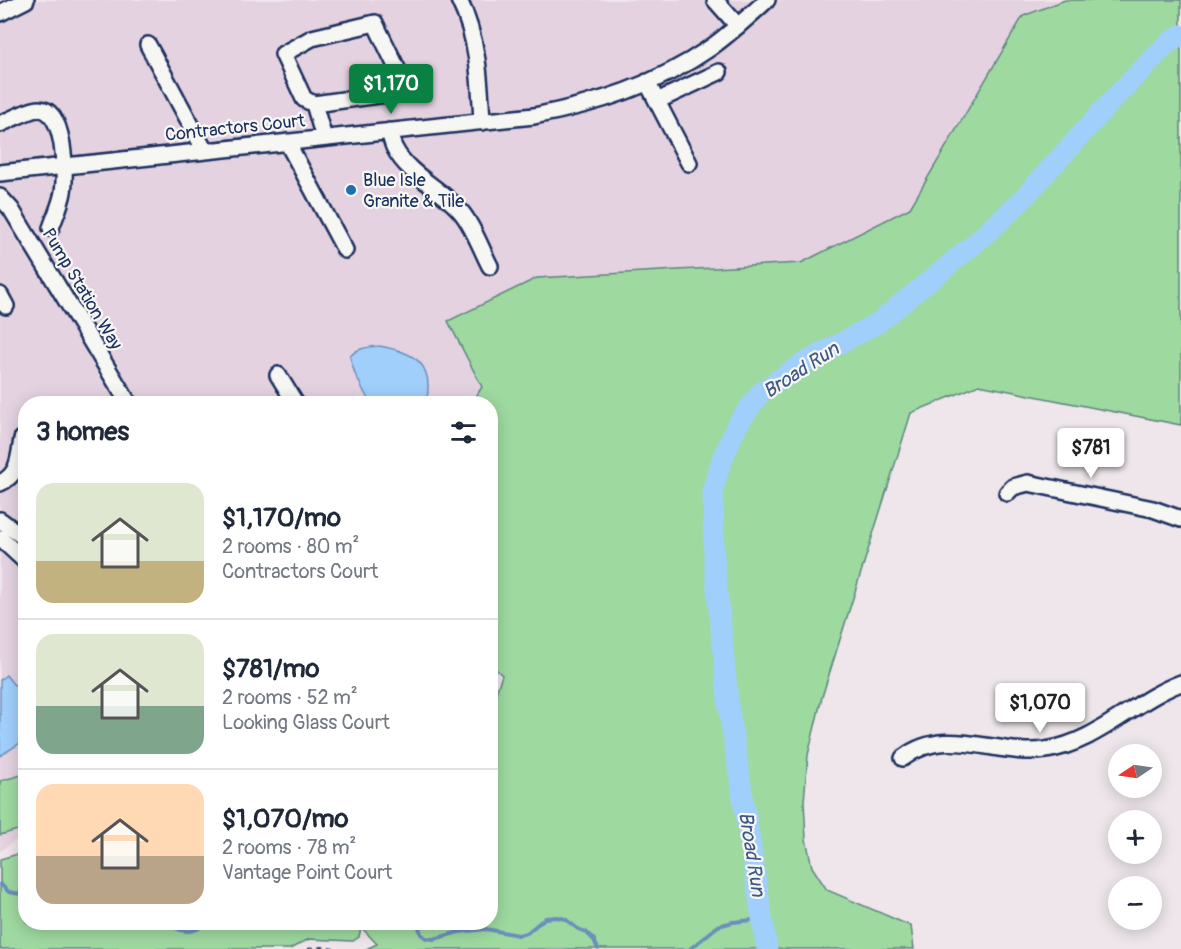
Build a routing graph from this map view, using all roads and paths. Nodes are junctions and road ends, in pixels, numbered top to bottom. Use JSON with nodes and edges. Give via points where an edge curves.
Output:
{"nodes":[{"id":1,"x":26,"y":0,"type":"edge"},
{"id":2,"x":459,"y":0,"type":"edge"},
{"id":3,"x":715,"y":0,"type":"edge"},
{"id":4,"x":766,"y":0,"type":"edge"},
{"id":5,"x":0,"y":13,"type":"edge"},
{"id":6,"x":738,"y":26,"type":"junction"},
{"id":7,"x":148,"y":45,"type":"dead end"},
{"id":8,"x":719,"y":72,"type":"dead end"},
{"id":9,"x":647,"y":82,"type":"junction"},
{"id":10,"x":657,"y":101,"type":"junction"},
{"id":11,"x":314,"y":104,"type":"junction"},
{"id":12,"x":482,"y":122,"type":"junction"},
{"id":13,"x":0,"y":124,"type":"edge"},
{"id":14,"x":389,"y":131,"type":"junction"},
{"id":15,"x":324,"y":138,"type":"junction"},
{"id":16,"x":287,"y":142,"type":"junction"},
{"id":17,"x":205,"y":151,"type":"junction"},
{"id":18,"x":689,"y":163,"type":"dead end"},
{"id":19,"x":64,"y":166,"type":"junction"},
{"id":20,"x":0,"y":173,"type":"edge"},
{"id":21,"x":0,"y":197,"type":"edge"},
{"id":22,"x":51,"y":228,"type":"dead end"},
{"id":23,"x":345,"y":250,"type":"dead end"},
{"id":24,"x":490,"y":266,"type":"dead end"},
{"id":25,"x":278,"y":375,"type":"dead end"},
{"id":26,"x":124,"y":396,"type":"edge"},
{"id":27,"x":291,"y":396,"type":"edge"},
{"id":28,"x":18,"y":464,"type":"edge"},
{"id":29,"x":0,"y":483,"type":"edge"},
{"id":30,"x":1007,"y":493,"type":"dead end"},
{"id":31,"x":1181,"y":519,"type":"edge"},
{"id":32,"x":0,"y":520,"type":"edge"},
{"id":33,"x":18,"y":533,"type":"edge"},
{"id":34,"x":0,"y":538,"type":"edge"},
{"id":35,"x":18,"y":555,"type":"edge"},
{"id":36,"x":1181,"y":683,"type":"edge"},
{"id":37,"x":903,"y":758,"type":"dead end"},
{"id":38,"x":308,"y":949,"type":"edge"},
{"id":39,"x":334,"y":949,"type":"edge"}],
"edges":[{"from":1,"to":5,"type":"street"},
{"from":2,"to":12,"type":"street","via":[[475,45]]},
{"from":3,"to":6,"type":"street"},
{"from":4,"to":6,"type":"street","name":"Contractors Court"},
{"from":6,"to":9,"type":"street","name":"Contractors Court","via":[[709,49]]},
{"from":7,"to":17,"type":"street"},
{"from":8,"to":10,"type":"street"},
{"from":9,"to":10,"type":"street"},
{"from":9,"to":12,"type":"street","name":"Contractors Court","via":[[562,111]]},
{"from":10,"to":18,"type":"street"},
{"from":11,"to":11,"type":"street","via":[[304,99],[283,54],[312,38],[375,22],[408,91]]},
{"from":11,"to":15,"type":"street"},
{"from":12,"to":14,"type":"street","name":"Contractors Court"},
{"from":13,"to":19,"type":"street","via":[[38,108],[47,110],[57,122]]},
{"from":14,"to":15,"type":"street","name":"Contractors Court"},
{"from":14,"to":24,"type":"street","via":[[407,164],[462,213]]},
{"from":15,"to":16,"type":"street","name":"Contractors Court"},
{"from":16,"to":17,"type":"street","name":"Contractors Court"},
{"from":16,"to":23,"type":"street"},
{"from":17,"to":19,"type":"street","name":"Contractors Court"},
{"from":19,"to":20,"type":"street","name":"Contractors Court"},
{"from":19,"to":22,"type":"street","via":[[62,200]]},
{"from":21,"to":26,"type":"street","name":"Pump Station Way"},
{"from":25,"to":27,"type":"street"},
{"from":28,"to":29,"type":"street","via":[[8,480]]},
{"from":30,"to":31,"type":"street","via":[[1028,483],[1153,509]]},
{"from":32,"to":33,"type":"street"},
{"from":34,"to":35,"type":"street"},
{"from":36,"to":37,"type":"street","via":[[1155,694],[1104,729],[1067,745],[1032,751],[947,741],[922,746]]},
{"from":38,"to":39,"type":"path"}]}
